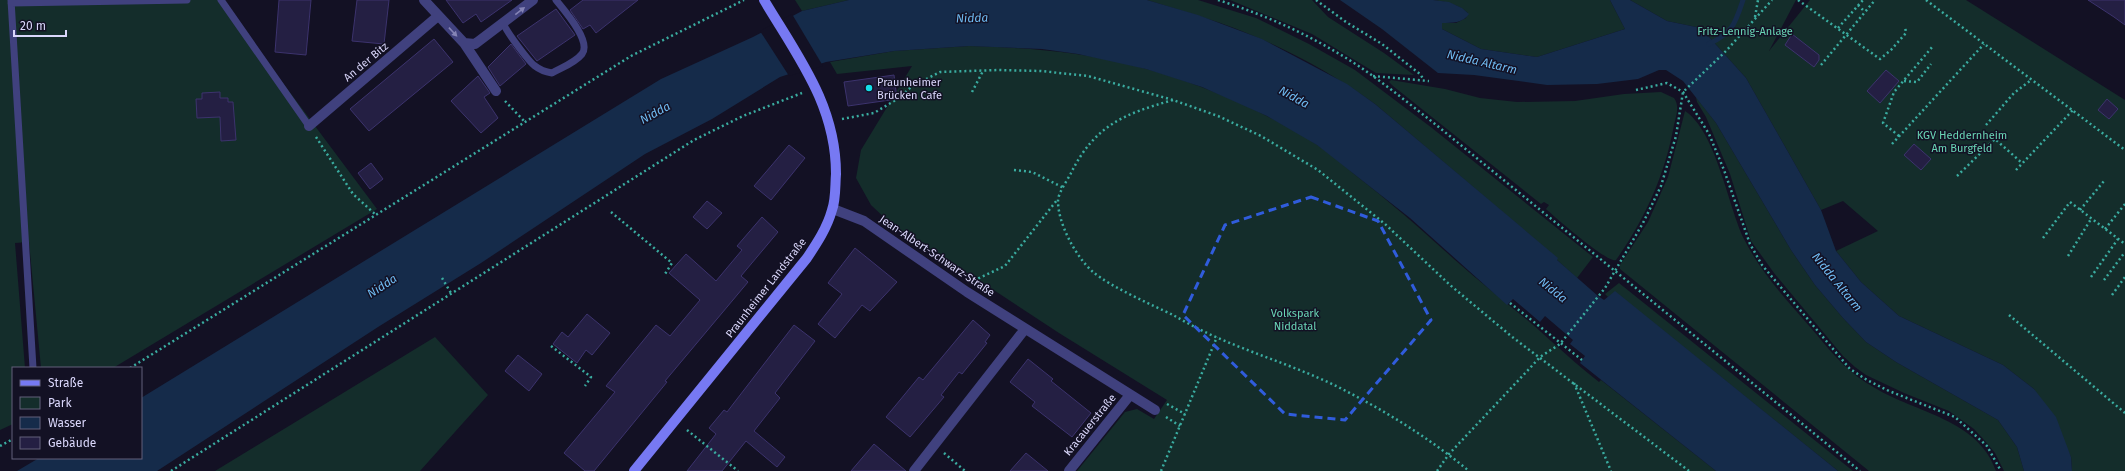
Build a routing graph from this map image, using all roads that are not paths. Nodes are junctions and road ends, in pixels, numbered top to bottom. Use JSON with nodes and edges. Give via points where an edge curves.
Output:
{"nodes":[{"id":1,"x":187,"y":0,"type":"edge"},
{"id":2,"x":221,"y":0,"type":"edge"},
{"id":3,"x":424,"y":0,"type":"edge"},
{"id":4,"x":533,"y":0,"type":"edge"},
{"id":5,"x":556,"y":0,"type":"edge"},
{"id":6,"x":11,"y":2,"type":"edge"},
{"id":7,"x":767,"y":4,"type":"edge"},
{"id":8,"x":438,"y":16,"type":"junction"},
{"id":9,"x":504,"y":24,"type":"junction"},
{"id":10,"x":464,"y":43,"type":"junction"},
{"id":11,"x":496,"y":91,"type":"road end"},
{"id":12,"x":309,"y":126,"type":"joint"},
{"id":13,"x":832,"y":209,"type":"junction"},
{"id":14,"x":1025,"y":329,"type":"junction"},
{"id":15,"x":33,"y":367,"type":"edge"},
{"id":16,"x":1130,"y":395,"type":"junction"},
{"id":17,"x":1155,"y":410,"type":"road end"},
{"id":18,"x":634,"y":471,"type":"edge"},
{"id":19,"x":914,"y":471,"type":"edge"},
{"id":20,"x":1068,"y":471,"type":"edge"}],
"edges":[{"from":1,"to":6,"type":"lane"},
{"from":2,"to":12,"type":"lane"},
{"from":3,"to":8,"type":"street"},
{"from":9,"to":4,"type":"street","one_way":true},
{"from":5,"to":9,"type":"lane","via":[[581,35],[584,48],[577,59],[552,73],[534,66],[505,30]]},
{"from":6,"to":15,"type":"lane"},
{"from":7,"to":13,"type":"main road","name":"Praunheimer Landstraße","via":[[817,89],[830,122],[836,159]]},
{"from":8,"to":10,"type":"street","one_way":true},
{"from":8,"to":12,"type":"street","name":"An der Bitz"},
{"from":9,"to":10,"type":"street","via":[[475,44]]},
{"from":10,"to":11,"type":"street"},
{"from":13,"to":14,"type":"street","name":"Jean-Albert-Schwarz-Straße","via":[[864,222]]},
{"from":13,"to":18,"type":"main road","name":"Praunheimer Landstraße","via":[[823,232],[807,258]]},
{"from":14,"to":16,"type":"street","name":"Jean-Albert-Schwarz-Straße"},
{"from":14,"to":19,"type":"street"},
{"from":16,"to":17,"type":"street","name":"Jean-Albert-Schwarz-Straße"},
{"from":16,"to":20,"type":"street","name":"Kracauerstraße"}]}
